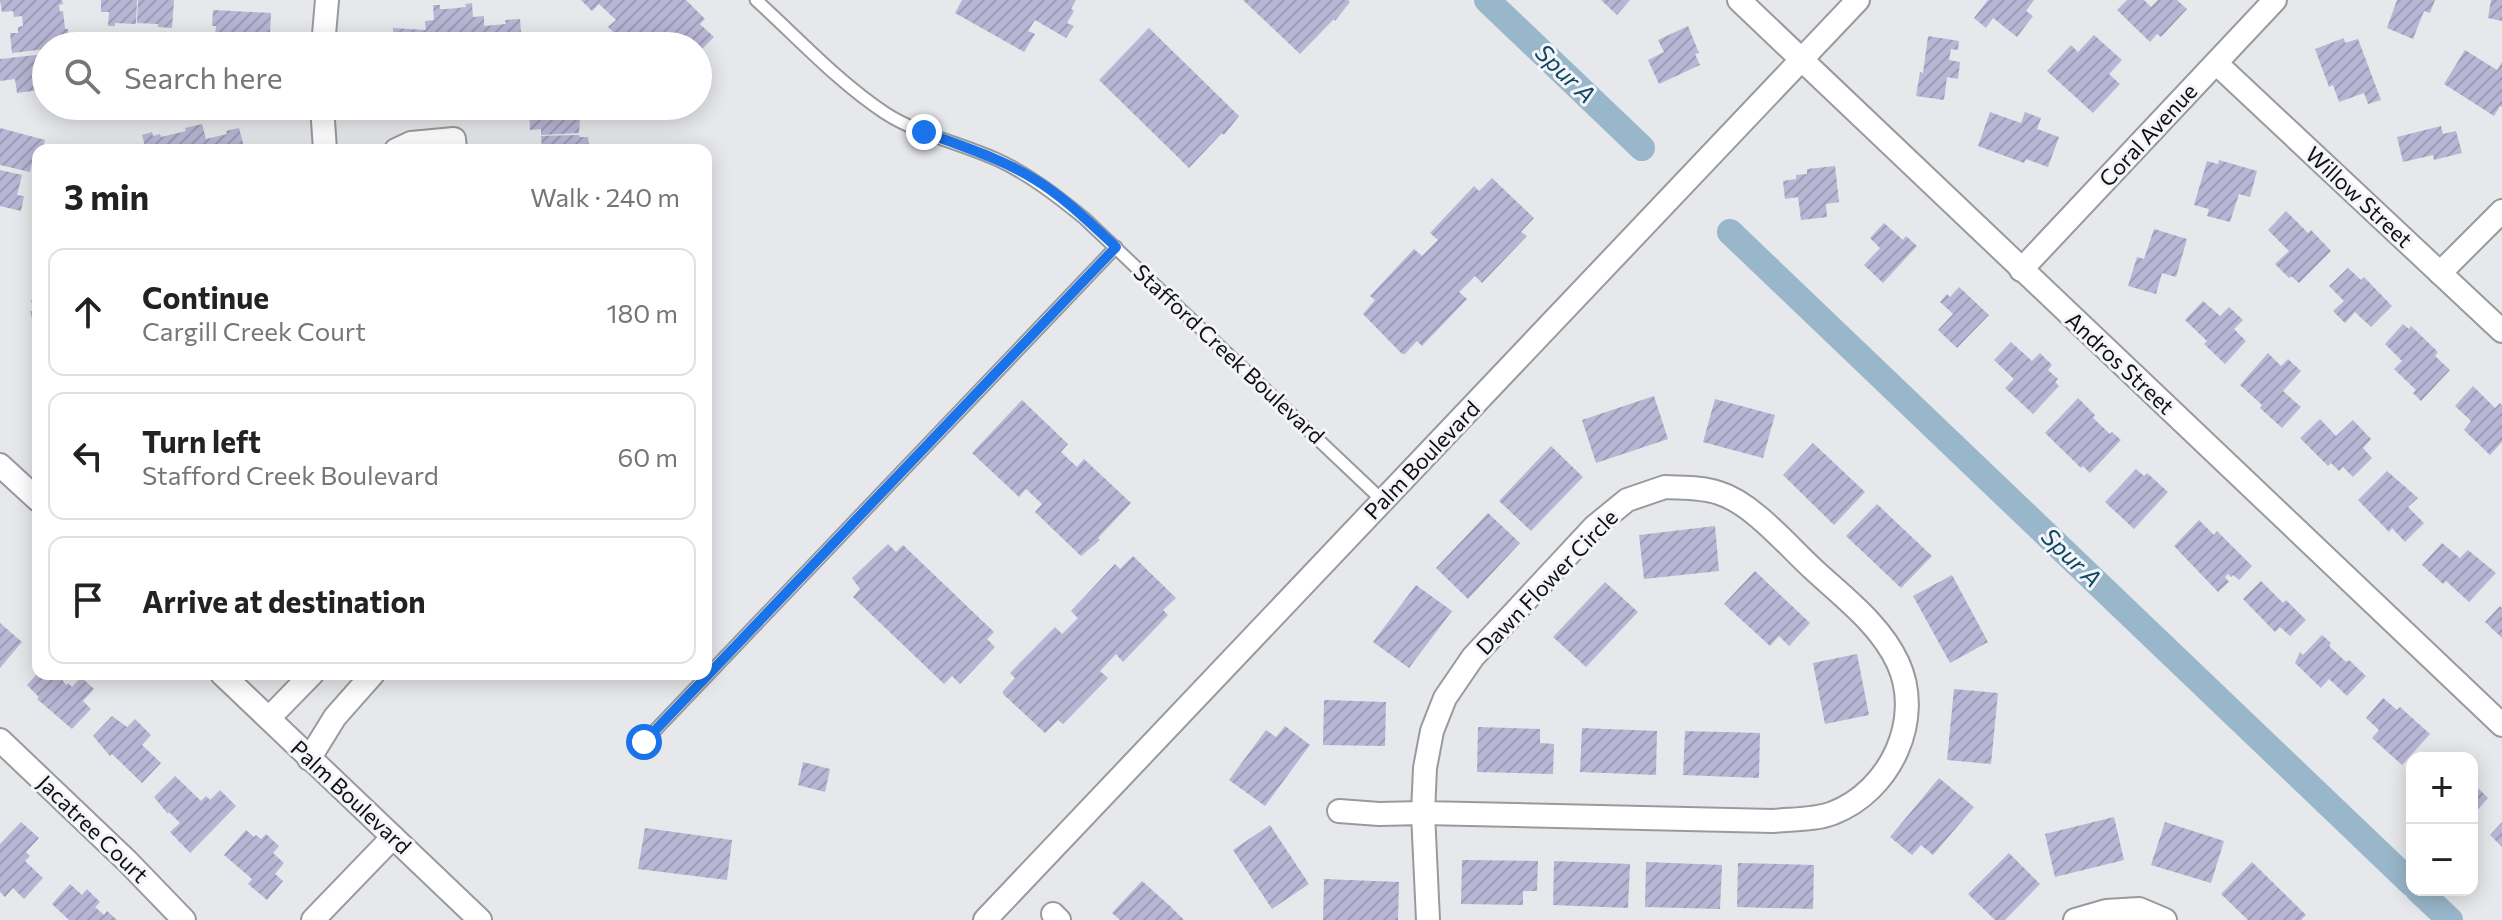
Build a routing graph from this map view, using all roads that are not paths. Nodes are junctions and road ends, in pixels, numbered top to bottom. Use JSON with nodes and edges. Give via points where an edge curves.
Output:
{"nodes":[{"id":1,"x":327,"y":0,"type":"edge"},
{"id":2,"x":756,"y":0,"type":"edge"},
{"id":3,"x":1739,"y":0,"type":"edge"},
{"id":4,"x":1858,"y":0,"type":"edge"},
{"id":5,"x":2275,"y":0,"type":"edge"},
{"id":6,"x":324,"y":32,"type":"edge"},
{"id":7,"x":1801,"y":59,"type":"junction"},
{"id":8,"x":2216,"y":63,"type":"junction"},
{"id":9,"x":323,"y":120,"type":"edge"},
{"id":10,"x":325,"y":144,"type":"edge"},
{"id":11,"x":409,"y":144,"type":"edge"},
{"id":12,"x":454,"y":144,"type":"edge"},
{"id":13,"x":2502,"y":211,"type":"edge"},
{"id":14,"x":1116,"y":247,"type":"junction"},
{"id":15,"x":2021,"y":270,"type":"junction"},
{"id":16,"x":2440,"y":273,"type":"junction"},
{"id":17,"x":2502,"y":331,"type":"edge"},
{"id":18,"x":0,"y":465,"type":"edge"},
{"id":19,"x":32,"y":494,"type":"edge"},
{"id":20,"x":1383,"y":501,"type":"junction"},
{"id":21,"x":712,"y":671,"type":"edge"},
{"id":22,"x":228,"y":680,"type":"edge"},
{"id":23,"x":306,"y":680,"type":"edge"},
{"id":24,"x":368,"y":680,"type":"edge"},
{"id":25,"x":703,"y":680,"type":"edge"},
{"id":26,"x":269,"y":718,"type":"junction"},
{"id":27,"x":2502,"y":725,"type":"edge"},
{"id":28,"x":0,"y":740,"type":"edge"},
{"id":29,"x":644,"y":742,"type":"dead end"},
{"id":30,"x":309,"y":759,"type":"junction"},
{"id":31,"x":1339,"y":811,"type":"dead end"},
{"id":32,"x":1423,"y":813,"type":"junction"},
{"id":33,"x":393,"y":837,"type":"junction"},
{"id":34,"x":184,"y":920,"type":"edge"},
{"id":35,"x":313,"y":920,"type":"edge"},
{"id":36,"x":480,"y":920,"type":"edge"},
{"id":37,"x":985,"y":920,"type":"edge"},
{"id":38,"x":1428,"y":920,"type":"edge"},
{"id":39,"x":2075,"y":920,"type":"edge"},
{"id":40,"x":2165,"y":920,"type":"edge"}],
"edges":[{"from":1,"to":6,"type":"street"},
{"from":2,"to":14,"type":"lane","name":"Stafford Creek Boulevard","via":[[852,89],[887,114],[1035,180]]},
{"from":3,"to":7,"type":"street","name":"Andros Street"},
{"from":4,"to":7,"type":"street","name":"Palm Boulevard"},
{"from":5,"to":8,"type":"street","name":"Coral Avenue"},
{"from":7,"to":15,"type":"street","name":"Andros Street"},
{"from":7,"to":20,"type":"street","name":"Palm Boulevard"},
{"from":8,"to":15,"type":"street","name":"Coral Avenue"},
{"from":8,"to":16,"type":"street","name":"Willow Street"},
{"from":9,"to":10,"type":"street"},
{"from":11,"to":12,"type":"street","via":[[454,139]]},
{"from":13,"to":16,"type":"street"},
{"from":14,"to":20,"type":"lane","name":"Stafford Creek Boulevard"},
{"from":14,"to":21,"type":"lane"},
{"from":15,"to":27,"type":"street","name":"Andros Street"},
{"from":16,"to":17,"type":"street","name":"Willow Street"},
{"from":18,"to":19,"type":"street"},
{"from":20,"to":37,"type":"street","name":"Palm Boulevard"},
{"from":22,"to":26,"type":"street","name":"Palm Boulevard"},
{"from":23,"to":26,"type":"street"},
{"from":24,"to":30,"type":"street","via":[[335,717]]},
{"from":25,"to":29,"type":"lane"},
{"from":26,"to":30,"type":"street","name":"Palm Boulevard"},
{"from":28,"to":34,"type":"street","name":"Jacatree Court"},
{"from":30,"to":33,"type":"street","name":"Palm Boulevard"},
{"from":31,"to":32,"type":"street","name":"Dawn Flower Circle"},
{"from":32,"to":32,"type":"street","name":"Dawn Flower Circle","via":[[1432,731],[1445,698],[1473,657],[1594,527],[1627,500],[1665,487],[1720,493],[1744,506],[1865,617],[1899,664],[1905,694],[1899,748],[1859,801],[1830,814],[1773,821]]},
{"from":32,"to":38,"type":"street"},
{"from":33,"to":35,"type":"street"},
{"from":33,"to":36,"type":"street","name":"Palm Boulevard"},
{"from":39,"to":40,"type":"street","via":[[2139,909]]}]}
